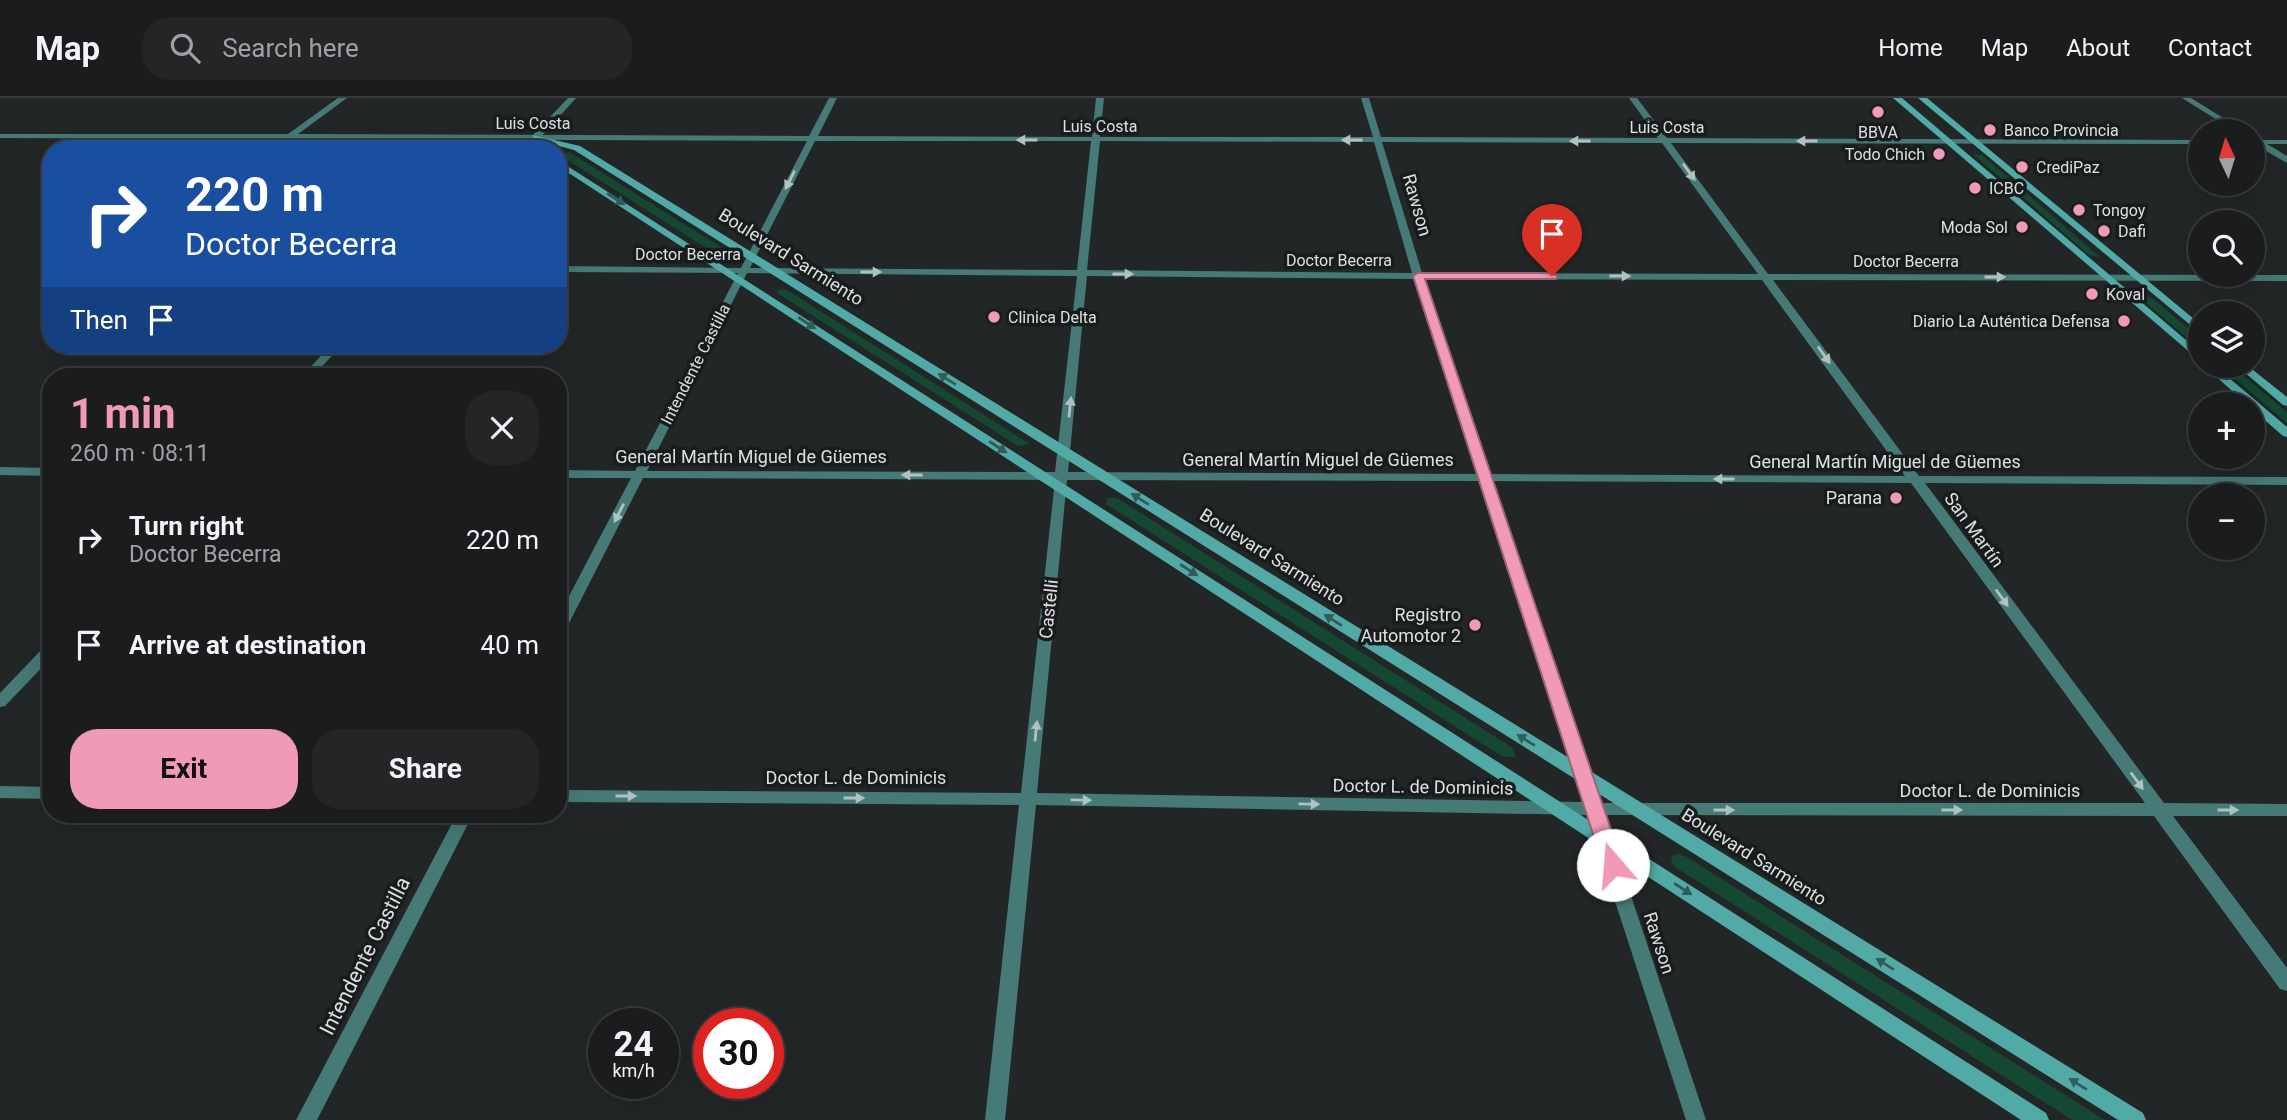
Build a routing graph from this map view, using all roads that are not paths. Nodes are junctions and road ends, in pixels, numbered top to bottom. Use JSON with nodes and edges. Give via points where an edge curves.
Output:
{"nodes":[{"id":1,"x":343,"y":98,"type":"edge"},
{"id":2,"x":572,"y":98,"type":"edge"},
{"id":3,"x":833,"y":98,"type":"edge"},
{"id":4,"x":1100,"y":98,"type":"edge"},
{"id":5,"x":1365,"y":98,"type":"edge"},
{"id":6,"x":1633,"y":98,"type":"edge"},
{"id":7,"x":1897,"y":98,"type":"edge"},
{"id":8,"x":1922,"y":98,"type":"edge"},
{"id":9,"x":2186,"y":98,"type":"edge"},
{"id":10,"x":2220,"y":119,"type":"edge"},
{"id":11,"x":0,"y":136,"type":"edge"},
{"id":12,"x":289,"y":137,"type":"junction"},
{"id":13,"x":536,"y":137,"type":"junction"},
{"id":14,"x":811,"y":139,"type":"junction"},
{"id":15,"x":285,"y":140,"type":"edge"},
{"id":16,"x":533,"y":140,"type":"edge"},
{"id":17,"x":538,"y":140,"type":"edge"},
{"id":18,"x":547,"y":140,"type":"edge"},
{"id":19,"x":1096,"y":140,"type":"junction"},
{"id":20,"x":1378,"y":140,"type":"junction"},
{"id":21,"x":1666,"y":141,"type":"junction"},
{"id":22,"x":2265,"y":141,"type":"edge"},
{"id":23,"x":1948,"y":142,"type":"junction"},
{"id":24,"x":1974,"y":142,"type":"junction"},
{"id":25,"x":2188,"y":142,"type":"edge"},
{"id":26,"x":2287,"y":142,"type":"edge"},
{"id":27,"x":567,"y":145,"type":"edge"},
{"id":28,"x":2265,"y":147,"type":"edge"},
{"id":29,"x":2287,"y":160,"type":"edge"},
{"id":30,"x":567,"y":168,"type":"edge"},
{"id":31,"x":750,"y":256,"type":"junction"},
{"id":32,"x":567,"y":269,"type":"edge"},
{"id":33,"x":726,"y":271,"type":"junction"},
{"id":34,"x":773,"y":271,"type":"junction"},
{"id":35,"x":1083,"y":273,"type":"junction"},
{"id":36,"x":741,"y":275,"type":"junction"},
{"id":37,"x":1418,"y":276,"type":"junction"},
{"id":38,"x":1766,"y":277,"type":"junction"},
{"id":39,"x":2106,"y":277,"type":"junction"},
{"id":40,"x":2136,"y":278,"type":"junction"},
{"id":41,"x":2287,"y":278,"type":"edge"},
{"id":42,"x":2188,"y":320,"type":"edge"},
{"id":43,"x":2188,"y":348,"type":"edge"},
{"id":44,"x":328,"y":354,"type":"edge"},
{"id":45,"x":315,"y":368,"type":"edge"},
{"id":46,"x":2223,"y":378,"type":"edge"},
{"id":47,"x":2257,"y":378,"type":"edge"},
{"id":48,"x":2287,"y":403,"type":"edge"},
{"id":49,"x":2287,"y":433,"type":"edge"},
{"id":50,"x":1065,"y":453,"type":"junction"},
{"id":51,"x":0,"y":471,"type":"edge"},
{"id":52,"x":42,"y":472,"type":"edge"},
{"id":53,"x":567,"y":474,"type":"edge"},
{"id":54,"x":639,"y":474,"type":"junction"},
{"id":55,"x":1043,"y":476,"type":"junction"},
{"id":56,"x":1103,"y":476,"type":"junction"},
{"id":57,"x":1486,"y":478,"type":"junction"},
{"id":58,"x":1915,"y":480,"type":"junction"},
{"id":59,"x":2287,"y":481,"type":"edge"},
{"id":60,"x":1062,"y":482,"type":"junction"},
{"id":61,"x":567,"y":614,"type":"edge"},
{"id":62,"x":42,"y":658,"type":"edge"},
{"id":63,"x":0,"y":702,"type":"edge"},
{"id":64,"x":1584,"y":776,"type":"junction"},
{"id":65,"x":0,"y":792,"type":"edge"},
{"id":66,"x":42,"y":793,"type":"edge"},
{"id":67,"x":567,"y":796,"type":"edge"},
{"id":68,"x":1029,"y":799,"type":"junction"},
{"id":69,"x":1558,"y":809,"type":"junction"},
{"id":70,"x":1595,"y":809,"type":"junction"},
{"id":71,"x":1638,"y":810,"type":"junction"},
{"id":72,"x":2158,"y":810,"type":"junction"},
{"id":73,"x":2287,"y":810,"type":"edge"},
{"id":74,"x":460,"y":823,"type":"edge"},
{"id":75,"x":1605,"y":839,"type":"junction"},
{"id":76,"x":2287,"y":983,"type":"edge"},
{"id":77,"x":306,"y":1120,"type":"edge"},
{"id":78,"x":995,"y":1120,"type":"edge"},
{"id":79,"x":1696,"y":1120,"type":"edge"},
{"id":80,"x":2039,"y":1120,"type":"edge"},
{"id":81,"x":2136,"y":1120,"type":"edge"}],
"edges":[{"from":1,"to":12,"type":"street"},
{"from":2,"to":13,"type":"street"},
{"from":3,"to":14,"type":"street","name":"Intendente Castilla"},
{"from":4,"to":19,"type":"street","name":"Castelli"},
{"from":5,"to":20,"type":"street","name":"Rawson"},
{"from":6,"to":21,"type":"street","name":"San Martín"},
{"from":7,"to":23,"type":"main road"},
{"from":8,"to":24,"type":"main road"},
{"from":9,"to":10,"type":"street"},
{"from":11,"to":12,"type":"street","name":"Luis Costa"},
{"from":12,"to":13,"type":"street","name":"Luis Costa"},
{"from":12,"to":15,"type":"street"},
{"from":13,"to":14,"type":"street","name":"Luis Costa"},
{"from":13,"to":16,"type":"street"},
{"from":13,"to":17,"type":"main road"},
{"from":13,"to":18,"type":"main road","name":"Boulevard Sarmiento"},
{"from":19,"to":14,"type":"street","name":"Luis Costa","one_way":true},
{"from":14,"to":31,"type":"street","name":"Intendente Castilla","one_way":true},
{"from":20,"to":19,"type":"street","name":"Luis Costa","one_way":true},
{"from":19,"to":35,"type":"street","name":"Castelli"},
{"from":21,"to":20,"type":"street","name":"Luis Costa","one_way":true},
{"from":20,"to":37,"type":"street","name":"Rawson"},
{"from":23,"to":21,"type":"street","name":"Luis Costa","one_way":true},
{"from":21,"to":38,"type":"street","name":"San Martín","one_way":true},
{"from":22,"to":26,"type":"street"},
{"from":23,"to":24,"type":"street","name":"Luis Costa"},
{"from":23,"to":39,"type":"main road"},
{"from":24,"to":25,"type":"street","name":"Luis Costa"},
{"from":24,"to":40,"type":"main road"},
{"from":27,"to":31,"type":"main road","name":"Boulevard Sarmiento"},
{"from":28,"to":29,"type":"street"},
{"from":30,"to":33,"type":"main road","one_way":true},
{"from":31,"to":34,"type":"main road","name":"Boulevard Sarmiento"},
{"from":31,"to":36,"type":"street","name":"Intendente Castilla"},
{"from":32,"to":33,"type":"street","name":"Doctor Becerra"},
{"from":33,"to":36,"type":"main road"},
{"from":34,"to":35,"type":"street","name":"Doctor Becerra","one_way":true},
{"from":34,"to":36,"type":"street","name":"Doctor Becerra"},
{"from":50,"to":34,"type":"main road","name":"Boulevard Sarmiento","one_way":true},
{"from":35,"to":37,"type":"street","name":"Doctor Becerra","one_way":true},
{"from":50,"to":35,"type":"street","name":"Castelli","one_way":true},
{"from":36,"to":54,"type":"street","name":"Intendente Castilla"},
{"from":36,"to":55,"type":"main road","one_way":true},
{"from":37,"to":38,"type":"street","name":"Doctor Becerra","one_way":true},
{"from":37,"to":57,"type":"street","name":"Rawson"},
{"from":38,"to":39,"type":"street","name":"Doctor Becerra","one_way":true},
{"from":38,"to":58,"type":"street","name":"San Martín","one_way":true},
{"from":39,"to":40,"type":"street","name":"Doctor Becerra"},
{"from":39,"to":43,"type":"main road"},
{"from":40,"to":41,"type":"street","name":"Doctor Becerra"},
{"from":40,"to":42,"type":"main road"},
{"from":44,"to":45,"type":"street"},
{"from":46,"to":49,"type":"main road"},
{"from":47,"to":48,"type":"main road"},
{"from":50,"to":56,"type":"main road","name":"Boulevard Sarmiento"},
{"from":50,"to":60,"type":"street","name":"Castelli"},
{"from":51,"to":52,"type":"street"},
{"from":53,"to":54,"type":"street","name":"General Martín Miguel de Güemes"},
{"from":55,"to":54,"type":"street","name":"General Martín Miguel de Güemes","one_way":true},
{"from":54,"to":61,"type":"street","name":"Intendente Castilla","one_way":true},
{"from":55,"to":60,"type":"main road"},
{"from":56,"to":57,"type":"street","name":"General Martín Miguel de Güemes"},
{"from":56,"to":60,"type":"street","name":"General Martín Miguel de Güemes"},
{"from":64,"to":56,"type":"main road","name":"Boulevard Sarmiento","one_way":true},
{"from":58,"to":57,"type":"street","name":"General Martín Miguel de Güemes","one_way":true},
{"from":57,"to":64,"type":"street","name":"Rawson"},
{"from":58,"to":59,"type":"street","name":"General Martín Miguel de Güemes"},
{"from":58,"to":72,"type":"street","name":"San Martín","one_way":true},
{"from":68,"to":60,"type":"street","name":"Castelli","one_way":true},
{"from":60,"to":69,"type":"main road","one_way":true},
{"from":62,"to":63,"type":"street"},
{"from":64,"to":70,"type":"street","name":"Rawson"},
{"from":64,"to":71,"type":"main road","name":"Boulevard Sarmiento"},
{"from":65,"to":66,"type":"street"},
{"from":67,"to":68,"type":"street","name":"Doctor L. de Dominicis","one_way":true},
{"from":68,"to":69,"type":"street","name":"Doctor L. de Dominicis","one_way":true},
{"from":68,"to":78,"type":"street","name":"Castelli"},
{"from":69,"to":70,"type":"street","name":"Doctor L. de Dominicis"},
{"from":69,"to":75,"type":"main road"},
{"from":70,"to":71,"type":"street","name":"Doctor L. de Dominicis"},
{"from":70,"to":75,"type":"street","name":"Rawson"},
{"from":71,"to":72,"type":"street","name":"Doctor L. de Dominicis","one_way":true},
{"from":81,"to":71,"type":"main road","name":"Boulevard Sarmiento","one_way":true},
{"from":72,"to":73,"type":"street","name":"Doctor L. de Dominicis","one_way":true},
{"from":72,"to":76,"type":"street","name":"San Martín"},
{"from":74,"to":77,"type":"street","name":"Intendente Castilla"},
{"from":75,"to":79,"type":"street","name":"Rawson"},
{"from":75,"to":80,"type":"main road","one_way":true}]}
